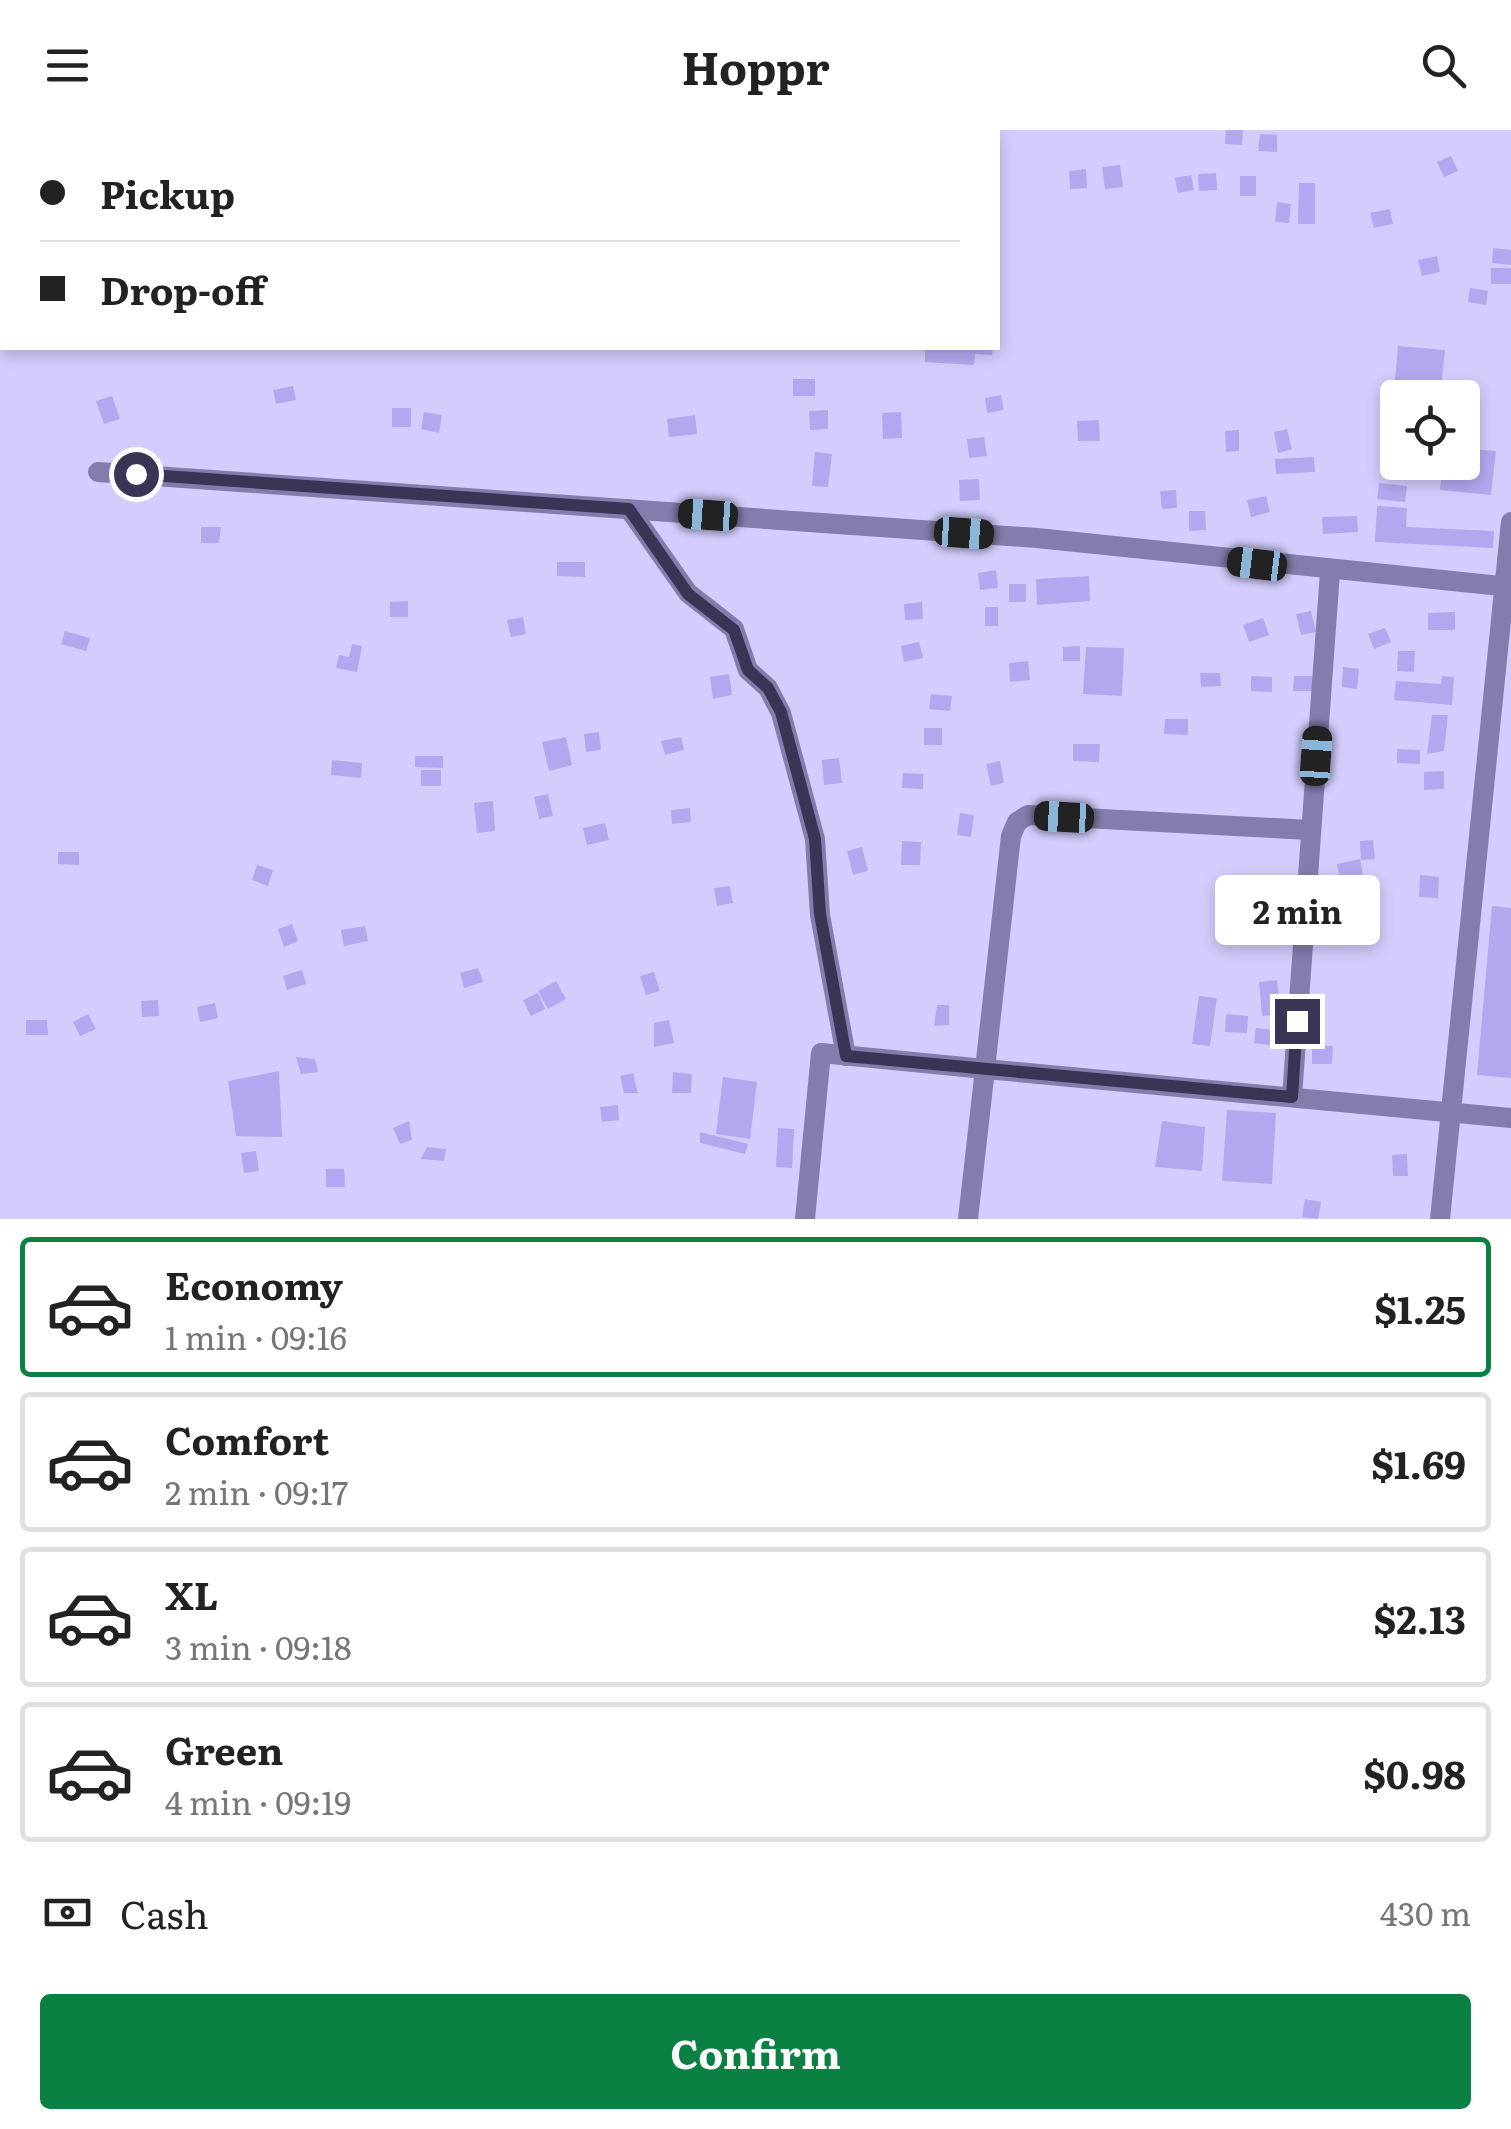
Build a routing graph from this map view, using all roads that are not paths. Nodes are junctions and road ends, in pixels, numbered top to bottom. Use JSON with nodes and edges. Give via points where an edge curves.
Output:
{"nodes":[{"id":1,"x":98,"y":472,"type":"dead end"},
{"id":2,"x":629,"y":509,"type":"junction"},
{"id":3,"x":1511,"y":522,"type":"edge"},
{"id":4,"x":1330,"y":572,"type":"junction"},
{"id":5,"x":1508,"y":587,"type":"edge"},
{"id":6,"x":1501,"y":743,"type":"edge"},
{"id":7,"x":1310,"y":830,"type":"junction"},
{"id":8,"x":846,"y":1056,"type":"junction"},
{"id":9,"x":985,"y":1069,"type":"junction"},
{"id":10,"x":1292,"y":1097,"type":"junction"},
{"id":11,"x":1451,"y":1113,"type":"junction"},
{"id":12,"x":1511,"y":1118,"type":"edge"},
{"id":13,"x":805,"y":1219,"type":"edge"},
{"id":14,"x":968,"y":1219,"type":"edge"},
{"id":15,"x":1440,"y":1219,"type":"edge"}],
"edges":[{"from":1,"to":2,"type":"street"},
{"from":2,"to":4,"type":"street","via":[[1037,538]]},
{"from":2,"to":8,"type":"street","via":[[688,594],[734,630],[748,670],[781,712],[815,839],[820,914]]},
{"from":3,"to":5,"type":"street"},
{"from":4,"to":5,"type":"street"},
{"from":4,"to":7,"type":"street"},
{"from":5,"to":6,"type":"street"},
{"from":6,"to":11,"type":"street"},
{"from":7,"to":9,"type":"street","via":[[1028,815],[1017,822]]},
{"from":7,"to":10,"type":"street"},
{"from":8,"to":9,"type":"street"},
{"from":8,"to":13,"type":"street","via":[[821,1053]]},
{"from":9,"to":10,"type":"street"},
{"from":9,"to":14,"type":"street"},
{"from":10,"to":11,"type":"street"},
{"from":11,"to":12,"type":"street"},
{"from":11,"to":15,"type":"street"}]}
